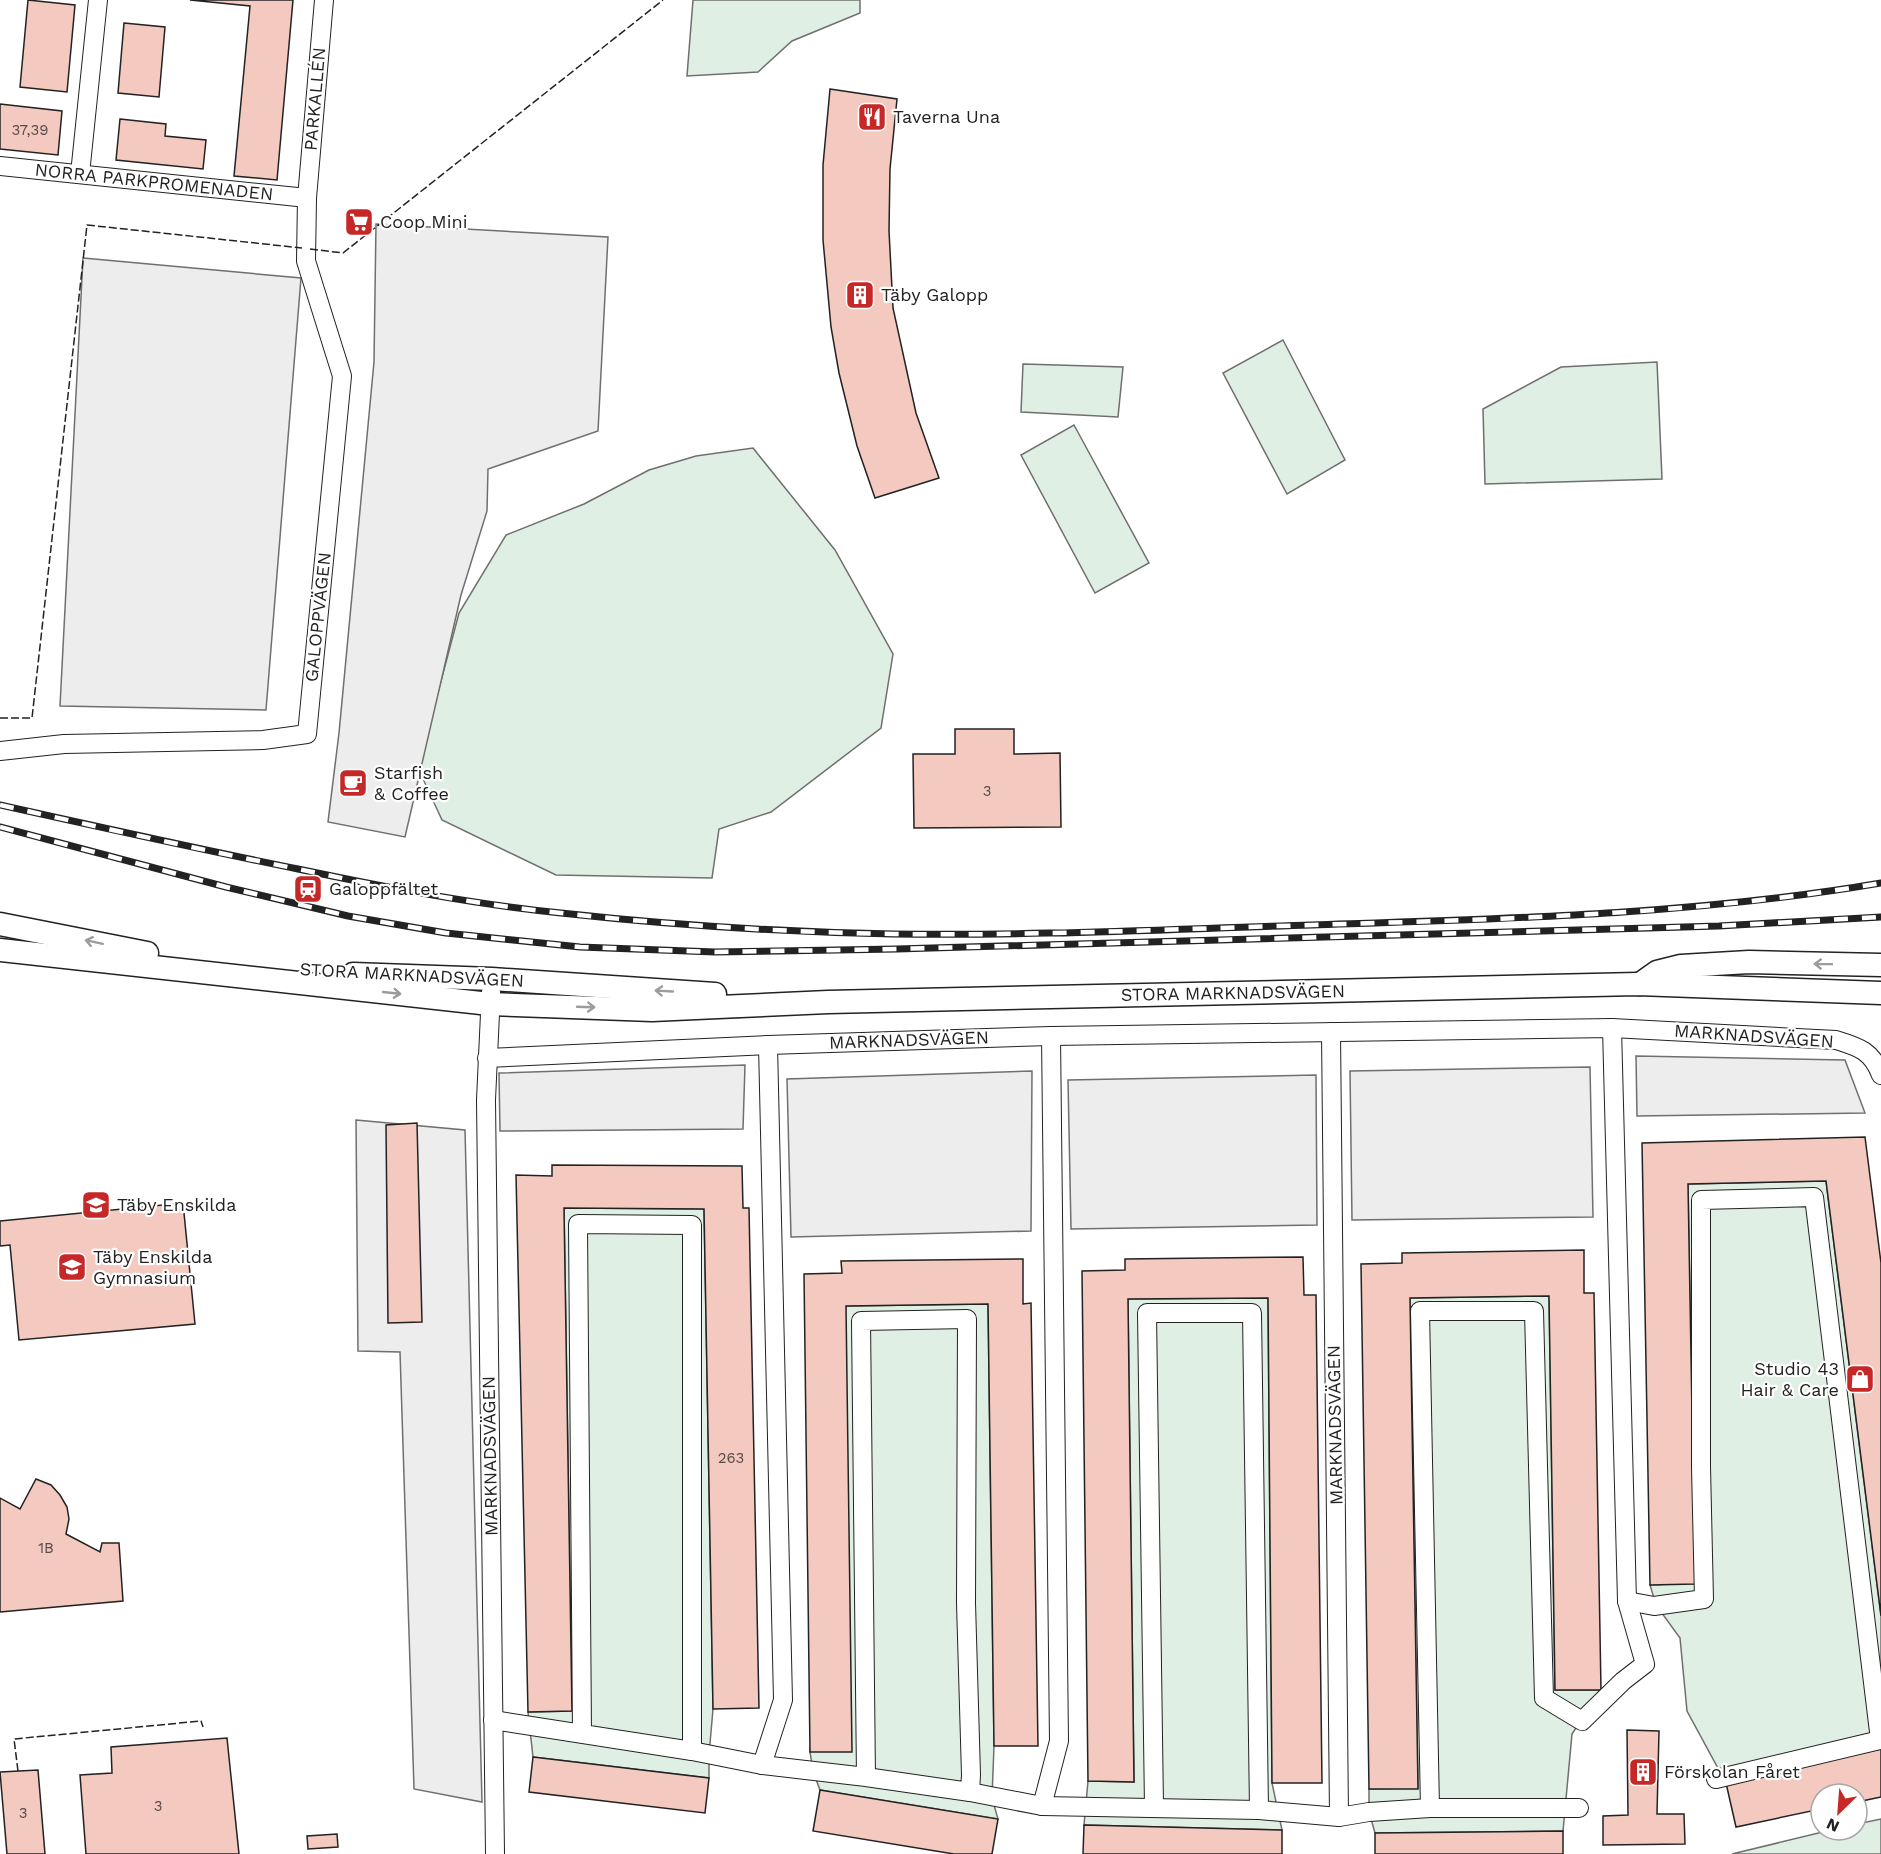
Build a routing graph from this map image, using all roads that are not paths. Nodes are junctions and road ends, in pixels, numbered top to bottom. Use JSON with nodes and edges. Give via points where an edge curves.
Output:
{"nodes":[{"id":1,"x":98,"y":0,"type":"edge"},
{"id":2,"x":324,"y":0,"type":"edge"},
{"id":3,"x":0,"y":166,"type":"edge"},
{"id":4,"x":80,"y":174,"type":"junction"},
{"id":5,"x":307,"y":198,"type":"junction"},
{"id":6,"x":0,"y":752,"type":"edge"},
{"id":7,"x":0,"y":924,"type":"edge"},
{"id":8,"x":0,"y":950,"type":"edge"},
{"id":9,"x":1881,"y":965,"type":"edge"},
{"id":10,"x":492,"y":980,"type":"junction"},
{"id":11,"x":1638,"y":984,"type":"junction"},
{"id":12,"x":1881,"y":993,"type":"edge"},
{"id":13,"x":828,"y":1002,"type":"junction"},
{"id":14,"x":490,"y":1004,"type":"junction"},
{"id":15,"x":1881,"y":1004,"type":"edge"},
{"id":16,"x":1612,"y":1028,"type":"junction"},
{"id":17,"x":1331,"y":1032,"type":"junction"},
{"id":18,"x":1051,"y":1036,"type":"junction"},
{"id":19,"x":768,"y":1045,"type":"junction"},
{"id":20,"x":487,"y":1058,"type":"junction"},
{"id":21,"x":1881,"y":1075,"type":"edge"},
{"id":22,"x":1627,"y":1601,"type":"junction"},
{"id":23,"x":493,"y":1720,"type":"junction"},
{"id":24,"x":582,"y":1732,"type":"junction"},
{"id":25,"x":692,"y":1751,"type":"junction"},
{"id":26,"x":762,"y":1765,"type":"junction"},
{"id":27,"x":866,"y":1777,"type":"junction"},
{"id":28,"x":1716,"y":1779,"type":"dead end"},
{"id":29,"x":970,"y":1792,"type":"junction"},
{"id":30,"x":1042,"y":1806,"type":"junction"},
{"id":31,"x":1154,"y":1808,"type":"junction"},
{"id":32,"x":1430,"y":1808,"type":"junction"},
{"id":33,"x":1579,"y":1808,"type":"dead end"},
{"id":34,"x":1259,"y":1810,"type":"junction"},
{"id":35,"x":1339,"y":1817,"type":"junction"},
{"id":36,"x":495,"y":1854,"type":"edge"}],
"edges":[{"from":1,"to":4,"type":"street"},
{"from":2,"to":5,"type":"street","name":"PARKALLÉN"},
{"from":3,"to":4,"type":"street","name":"NORRA PARKPROMENADEN"},
{"from":4,"to":5,"type":"street","name":"NORRA PARKPROMENADEN"},
{"from":5,"to":6,"type":"street","name":"GALOPPVÄGEN","via":[[306,261],[342,376],[307,734],[263,740],[64,744]]},
{"from":10,"to":7,"type":"street","name":"STORA MARKNADSVÄGEN","one_way":true,"via":[[375,976],[154,955]]},
{"from":8,"to":14,"type":"street","name":"STORA MARKNADSVÄGEN","one_way":true},
{"from":9,"to":11,"type":"street","name":"STORA MARKNADSVÄGEN","one_way":true,"via":[[1749,962],[1681,966],[1657,972]]},
{"from":13,"to":10,"type":"street","name":"STORA MARKNADSVÄGEN","one_way":true},
{"from":10,"to":14,"type":"street","name":"MARKNADSVÄGEN"},
{"from":11,"to":12,"type":"street","name":"STORA MARKNADSVÄGEN"},
{"from":11,"to":13,"type":"street","name":"STORA MARKNADSVÄGEN"},
{"from":11,"to":15,"type":"street","name":"STORA MARKNADSVÄGEN","via":[[1671,999]]},
{"from":14,"to":13,"type":"street","name":"STORA MARKNADSVÄGEN","one_way":true,"via":[[652,1010]]},
{"from":14,"to":20,"type":"street","name":"MARKNADSVÄGEN"},
{"from":16,"to":17,"type":"street","name":"MARKNADSVÄGEN"},
{"from":16,"to":21,"type":"street","name":"MARKNADSVÄGEN","via":[[1836,1040],[1871,1055]]},
{"from":16,"to":22,"type":"street"},
{"from":17,"to":18,"type":"street","name":"MARKNADSVÄGEN"},
{"from":17,"to":35,"type":"street","name":"MARKNADSVÄGEN"},
{"from":18,"to":19,"type":"street","name":"MARKNADSVÄGEN"},
{"from":18,"to":30,"type":"street","via":[[1059,1741]]},
{"from":19,"to":20,"type":"street","name":"MARKNADSVÄGEN"},
{"from":19,"to":26,"type":"street","via":[[783,1700]]},
{"from":20,"to":23,"type":"street","name":"MARKNADSVÄGEN"},
{"from":22,"to":28,"type":"street","via":[[1654,1606],[1704,1599],[1701,1200],[1814,1197],[1880,1740]]},
{"from":22,"to":32,"type":"street","via":[[1645,1664],[1582,1721],[1544,1698],[1534,1311],[1420,1311]]},
{"from":23,"to":24,"type":"street"},
{"from":23,"to":36,"type":"street","name":"MARKNADSVÄGEN"},
{"from":24,"to":25,"type":"street"},
{"from":24,"to":25,"type":"street","via":[[578,1224],[692,1225]]},
{"from":25,"to":26,"type":"street"},
{"from":26,"to":27,"type":"street"},
{"from":27,"to":29,"type":"street"},
{"from":27,"to":29,"type":"street","via":[[861,1321],[967,1319]]},
{"from":29,"to":30,"type":"street"},
{"from":30,"to":31,"type":"street"},
{"from":31,"to":34,"type":"street"},
{"from":31,"to":34,"type":"street","via":[[1147,1313],[1252,1313]]},
{"from":32,"to":33,"type":"street"},
{"from":32,"to":35,"type":"street"},
{"from":34,"to":35,"type":"street"}]}
